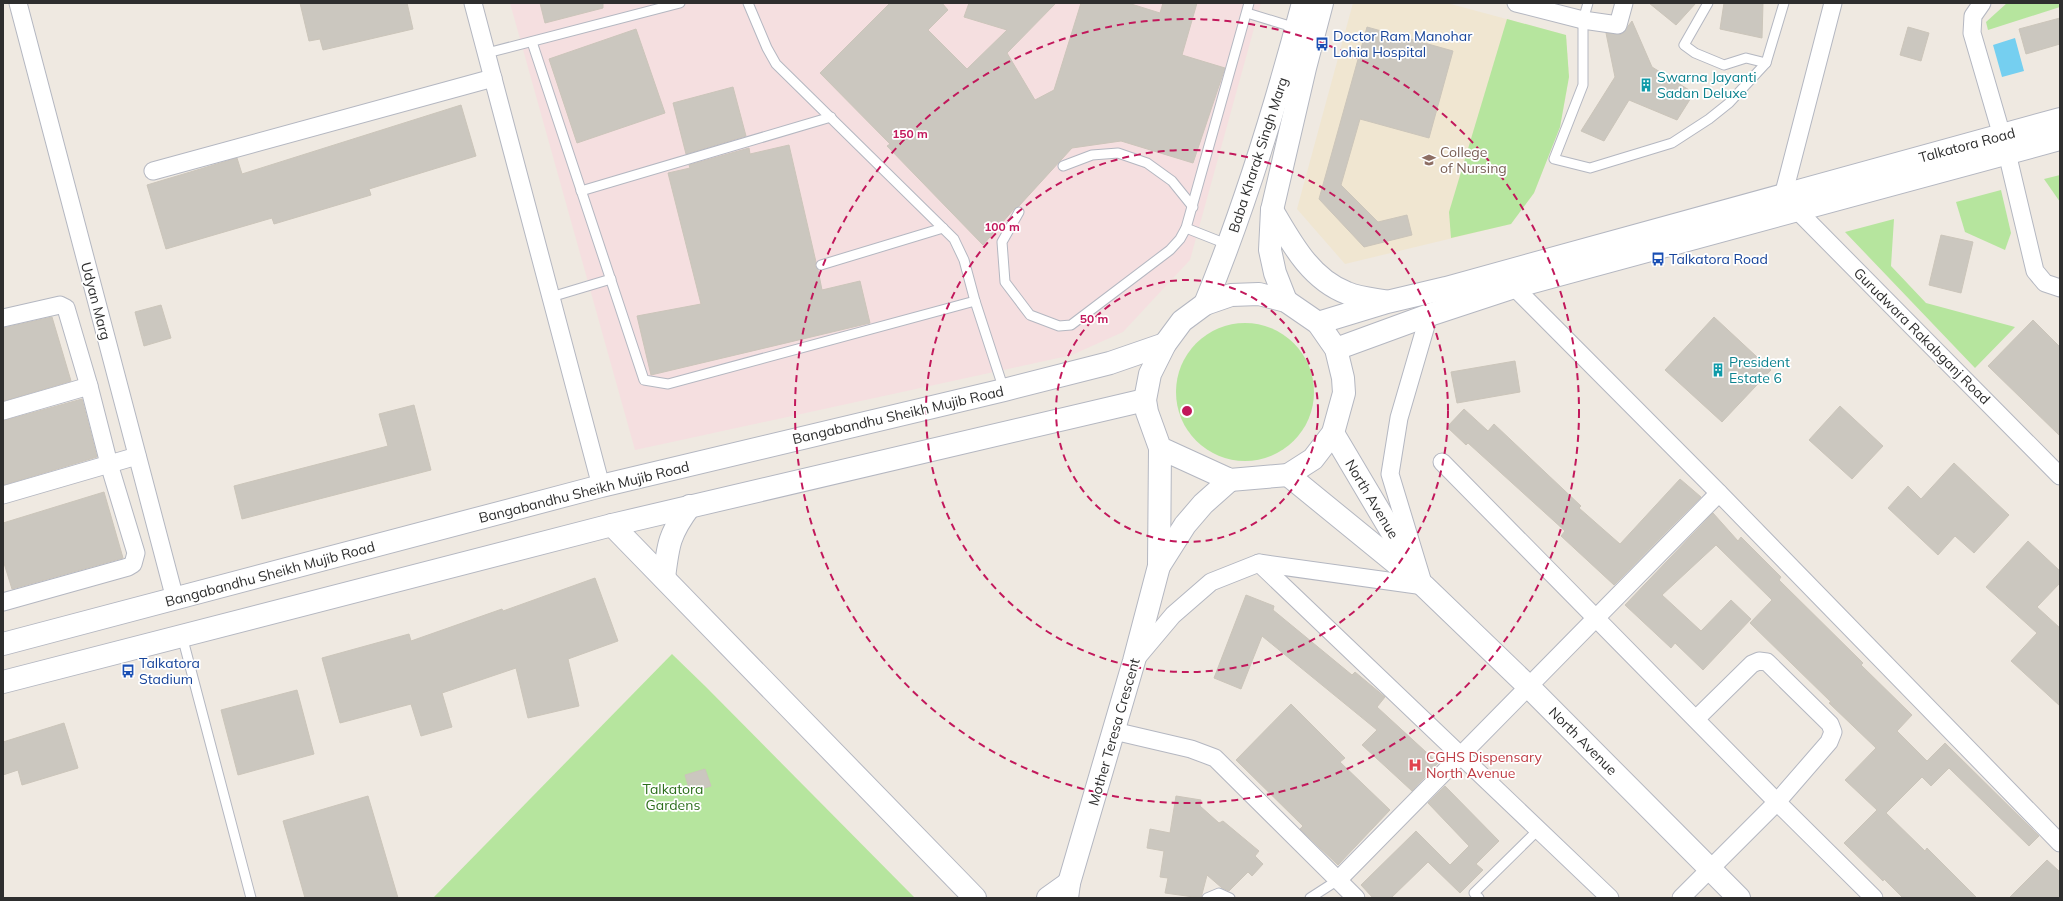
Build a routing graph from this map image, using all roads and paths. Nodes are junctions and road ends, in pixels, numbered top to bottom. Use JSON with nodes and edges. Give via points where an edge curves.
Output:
{"nodes":[{"id":1,"x":18,"y":3,"type":"edge"},
{"id":2,"x":473,"y":3,"type":"edge"},
{"id":3,"x":680,"y":3,"type":"edge"},
{"id":4,"x":748,"y":3,"type":"edge"},
{"id":5,"x":1249,"y":3,"type":"edge"},
{"id":6,"x":1303,"y":3,"type":"edge"},
{"id":7,"x":1322,"y":3,"type":"edge"},
{"id":8,"x":1516,"y":3,"type":"edge"},
{"id":9,"x":1588,"y":3,"type":"edge"},
{"id":10,"x":1624,"y":3,"type":"edge"},
{"id":11,"x":1708,"y":3,"type":"edge"},
{"id":12,"x":1784,"y":3,"type":"edge"},
{"id":13,"x":1833,"y":3,"type":"edge"},
{"id":14,"x":1982,"y":3,"type":"edge"},
{"id":15,"x":1247,"y":12,"type":"junction"},
{"id":16,"x":1583,"y":20,"type":"junction"},
{"id":17,"x":1296,"y":28,"type":"junction"},
{"id":18,"x":532,"y":42,"type":"junction"},
{"id":19,"x":487,"y":53,"type":"junction"},
{"id":20,"x":1766,"y":63,"type":"junction"},
{"id":21,"x":493,"y":78,"type":"junction"},
{"id":22,"x":831,"y":117,"type":"junction"},
{"id":23,"x":2060,"y":119,"type":"edge"},
{"id":24,"x":2060,"y":139,"type":"edge"},
{"id":25,"x":2004,"y":144,"type":"junction"},
{"id":26,"x":1063,"y":166,"type":"dead end"},
{"id":27,"x":153,"y":171,"type":"dead end"},
{"id":28,"x":581,"y":192,"type":"junction"},
{"id":29,"x":1790,"y":203,"type":"junction"},
{"id":30,"x":1193,"y":207,"type":"junction"},
{"id":31,"x":1272,"y":210,"type":"junction"},
{"id":32,"x":1020,"y":212,"type":"dead end"},
{"id":33,"x":943,"y":228,"type":"junction"},
{"id":34,"x":1186,"y":228,"type":"junction"},
{"id":35,"x":1229,"y":245,"type":"junction"},
{"id":36,"x":821,"y":265,"type":"dead end"},
{"id":37,"x":610,"y":279,"type":"junction"},
{"id":38,"x":1514,"y":288,"type":"junction"},
{"id":39,"x":2060,"y":288,"type":"edge"},
{"id":40,"x":551,"y":297,"type":"junction"},
{"id":41,"x":975,"y":301,"type":"junction"},
{"id":42,"x":1286,"y":301,"type":"junction"},
{"id":43,"x":1387,"y":302,"type":"junction"},
{"id":44,"x":1205,"y":304,"type":"junction"},
{"id":45,"x":1429,"y":315,"type":"junction"},
{"id":46,"x":3,"y":318,"type":"edge"},
{"id":47,"x":1318,"y":323,"type":"junction"},
{"id":48,"x":1165,"y":344,"type":"junction"},
{"id":49,"x":1336,"y":349,"type":"junction"},
{"id":50,"x":89,"y":386,"type":"junction"},
{"id":51,"x":1004,"y":390,"type":"junction"},
{"id":52,"x":1146,"y":400,"type":"junction"},
{"id":53,"x":3,"y":411,"type":"edge"},
{"id":54,"x":1333,"y":433,"type":"junction"},
{"id":55,"x":1160,"y":448,"type":"junction"},
{"id":56,"x":137,"y":456,"type":"junction"},
{"id":57,"x":1442,"y":462,"type":"dead end"},
{"id":58,"x":109,"y":464,"type":"junction"},
{"id":59,"x":1288,"y":476,"type":"junction"},
{"id":60,"x":2060,"y":476,"type":"edge"},
{"id":61,"x":1230,"y":480,"type":"junction"},
{"id":62,"x":601,"y":486,"type":"junction"},
{"id":63,"x":1719,"y":493,"type":"junction"},
{"id":64,"x":3,"y":496,"type":"edge"},
{"id":65,"x":690,"y":506,"type":"junction"},
{"id":66,"x":612,"y":525,"type":"junction"},
{"id":67,"x":1259,"y":563,"type":"junction"},
{"id":68,"x":1159,"y":566,"type":"junction"},
{"id":69,"x":664,"y":578,"type":"junction"},
{"id":70,"x":1424,"y":586,"type":"junction"},
{"id":71,"x":175,"y":599,"type":"junction"},
{"id":72,"x":3,"y":602,"type":"edge"},
{"id":73,"x":1596,"y":618,"type":"junction"},
{"id":74,"x":182,"y":636,"type":"junction"},
{"id":75,"x":3,"y":644,"type":"edge"},
{"id":76,"x":1134,"y":661,"type":"junction"},
{"id":77,"x":3,"y":682,"type":"edge"},
{"id":78,"x":1528,"y":686,"type":"junction"},
{"id":79,"x":1696,"y":719,"type":"junction"},
{"id":80,"x":1114,"y":731,"type":"junction"},
{"id":81,"x":1461,"y":756,"type":"junction"},
{"id":82,"x":1777,"y":802,"type":"junction"},
{"id":83,"x":1538,"y":830,"type":"junction"},
{"id":84,"x":2060,"y":843,"type":"edge"},
{"id":85,"x":1710,"y":869,"type":"junction"},
{"id":86,"x":1338,"y":880,"type":"junction"},
{"id":87,"x":1068,"y":891,"type":"edge"},
{"id":88,"x":251,"y":898,"type":"edge"},
{"id":89,"x":975,"y":898,"type":"edge"},
{"id":90,"x":1048,"y":898,"type":"edge"},
{"id":91,"x":1206,"y":898,"type":"edge"},
{"id":92,"x":1230,"y":898,"type":"edge"},
{"id":93,"x":1310,"y":898,"type":"edge"},
{"id":94,"x":1356,"y":898,"type":"edge"},
{"id":95,"x":1479,"y":898,"type":"edge"},
{"id":96,"x":1610,"y":898,"type":"edge"},
{"id":97,"x":1681,"y":898,"type":"edge"},
{"id":98,"x":1739,"y":898,"type":"edge"},
{"id":99,"x":1874,"y":898,"type":"edge"}],
"edges":[{"from":1,"to":56,"type":"street","name":"Udyan Marg"},
{"from":2,"to":19,"type":"street"},
{"from":3,"to":18,"type":"lane"},
{"from":4,"to":22,"type":"lane","via":[[776,64]]},
{"from":5,"to":15,"type":"lane"},
{"from":6,"to":17,"type":"main road","name":"Baba Kharak Singh Marg"},
{"from":7,"to":31,"type":"main road","name":"Baba Kharak Singh Marg"},
{"from":8,"to":16,"type":"street"},
{"from":9,"to":16,"type":"lane"},
{"from":10,"to":16,"type":"street","via":[[1618,25]]},
{"from":11,"to":20,"type":"lane","via":[[1684,45],[1695,53],[1724,65],[1746,58]]},
{"from":12,"to":20,"type":"lane"},
{"from":13,"to":29,"type":"street"},
{"from":14,"to":25,"type":"street","via":[[1973,16],[1972,33]]},
{"from":15,"to":17,"type":"lane"},
{"from":15,"to":30,"type":"lane"},
{"from":16,"to":20,"type":"lane","via":[[1582,85],[1554,159],[1590,168],[1672,143],[1729,103]]},
{"from":17,"to":35,"type":"main road","name":"Baba Kharak Singh Marg"},
{"from":18,"to":19,"type":"lane"},
{"from":18,"to":28,"type":"lane"},
{"from":19,"to":21,"type":"street"},
{"from":21,"to":27,"type":"street"},
{"from":21,"to":40,"type":"street"},
{"from":22,"to":28,"type":"lane"},
{"from":22,"to":33,"type":"lane"},
{"from":23,"to":25,"type":"main road","name":"Talkatora Road"},
{"from":24,"to":25,"type":"main road","name":"Talkatora Road"},
{"from":25,"to":29,"type":"main road","name":"Talkatora Road"},
{"from":25,"to":39,"type":"street","via":[[2035,271],[2045,283]]},
{"from":26,"to":30,"type":"lane","via":[[1092,155],[1118,153],[1146,163],[1172,181]]},
{"from":28,"to":37,"type":"lane"},
{"from":29,"to":38,"type":"main road","name":"Talkatora Road"},
{"from":29,"to":43,"type":"main road","name":"Talkatora Road"},
{"from":29,"to":60,"type":"street","name":"Gurudwara Rakabganj Road"},
{"from":30,"to":34,"type":"lane"},
{"from":31,"to":42,"type":"main road","name":"Baba Kharak Singh Marg","via":[[1270,250],[1275,273]]},
{"from":31,"to":43,"type":"main road","via":[[1291,241],[1318,276],[1348,294]]},
{"from":32,"to":34,"type":"lane","via":[[1002,242],[1005,282],[1030,315],[1059,326],[1071,325],[1164,254],[1180,239]]},
{"from":33,"to":36,"type":"lane"},
{"from":33,"to":41,"type":"lane","via":[[954,239],[964,260]]},
{"from":34,"to":35,"type":"lane"},
{"from":35,"to":44,"type":"main road","name":"Baba Kharak Singh Marg"},
{"from":37,"to":40,"type":"lane"},
{"from":37,"to":41,"type":"lane","via":[[644,380],[668,384]]},
{"from":38,"to":45,"type":"main road","name":"Talkatora Road"},
{"from":38,"to":63,"type":"street"},
{"from":40,"to":62,"type":"street"},
{"from":41,"to":51,"type":"lane"},
{"from":42,"to":44,"type":"main road","via":[[1259,294],[1231,295]]},
{"from":42,"to":47,"type":"main road"},
{"from":43,"to":47,"type":"main road","name":"Talkatora Road"},
{"from":44,"to":48,"type":"main road","via":[[1182,321]]},
{"from":45,"to":49,"type":"main road","name":"Talkatora Road"},
{"from":45,"to":70,"type":"street","via":[[1398,418],[1390,474]]},
{"from":46,"to":50,"type":"street","via":[[60,305],[66,308]]},
{"from":47,"to":49,"type":"main road"},
{"from":48,"to":51,"type":"main road","name":"Bangabandhu Sheikh Mujib Road","via":[[1110,363]]},
{"from":48,"to":52,"type":"main road","via":[[1150,374]]},
{"from":49,"to":54,"type":"main road","via":[[1344,393]]},
{"from":50,"to":53,"type":"street"},
{"from":50,"to":58,"type":"street"},
{"from":51,"to":62,"type":"main road","name":"Bangabandhu Sheikh Mujib Road"},
{"from":52,"to":55,"type":"main road","via":[[1147,412]]},
{"from":52,"to":65,"type":"main road"},
{"from":54,"to":59,"type":"main road","via":[[1313,459]]},
{"from":54,"to":70,"type":"main road","name":"North Avenue"},
{"from":55,"to":61,"type":"main road"},
{"from":55,"to":68,"type":"main road","name":"Mother Teresa Crescent"},
{"from":56,"to":58,"type":"street"},
{"from":56,"to":71,"type":"street","name":"Udyan Marg"},
{"from":57,"to":73,"type":"street"},
{"from":58,"to":64,"type":"street"},
{"from":58,"to":72,"type":"street","via":[[136,553],[133,564]]},
{"from":59,"to":61,"type":"main road"},
{"from":59,"to":70,"type":"main road","name":"North Avenue"},
{"from":61,"to":68,"type":"main road","name":"Mother Teresa Crescent","via":[[1203,504],[1185,525]]},
{"from":62,"to":71,"type":"main road","name":"Bangabandhu Sheikh Mujib Road"},
{"from":63,"to":73,"type":"street"},
{"from":63,"to":84,"type":"street"},
{"from":65,"to":66,"type":"main road"},
{"from":65,"to":69,"type":"main road","via":[[671,536]]},
{"from":66,"to":69,"type":"main road"},
{"from":66,"to":74,"type":"main road"},
{"from":67,"to":70,"type":"street"},
{"from":67,"to":76,"type":"street","via":[[1211,582],[1173,615]]},
{"from":67,"to":81,"type":"street"},
{"from":68,"to":76,"type":"main road","name":"Mother Teresa Crescent"},
{"from":69,"to":89,"type":"main road"},
{"from":70,"to":78,"type":"main road","name":"North Avenue"},
{"from":71,"to":75,"type":"main road","name":"Bangabandhu Sheikh Mujib Road"},
{"from":73,"to":78,"type":"street"},
{"from":73,"to":79,"type":"street"},
{"from":74,"to":77,"type":"main road"},
{"from":74,"to":88,"type":"lane"},
{"from":76,"to":80,"type":"main road","name":"Mother Teresa Crescent"},
{"from":78,"to":81,"type":"street"},
{"from":78,"to":85,"type":"main road","name":"North Avenue"},
{"from":79,"to":82,"type":"street"},
{"from":79,"to":82,"type":"street","via":[[1752,664],[1759,661],[1766,662],[1830,724],[1833,732],[1829,742]]},
{"from":80,"to":86,"type":"street","via":[[1191,748],[1215,758]]},
{"from":80,"to":87,"type":"main road","name":"Mother Teresa Crescent"},
{"from":81,"to":83,"type":"street"},
{"from":81,"to":86,"type":"street"},
{"from":82,"to":85,"type":"street"},
{"from":82,"to":99,"type":"street"},
{"from":83,"to":95,"type":"lane","via":[[1474,893]]},
{"from":83,"to":96,"type":"street"},
{"from":85,"to":97,"type":"street"},
{"from":85,"to":98,"type":"main road","name":"North Avenue"},
{"from":86,"to":93,"type":"lane"},
{"from":86,"to":94,"type":"street"},
{"from":87,"to":90,"type":"main road"},
{"from":91,"to":92,"type":"lane","via":[[1219,893]]}]}
